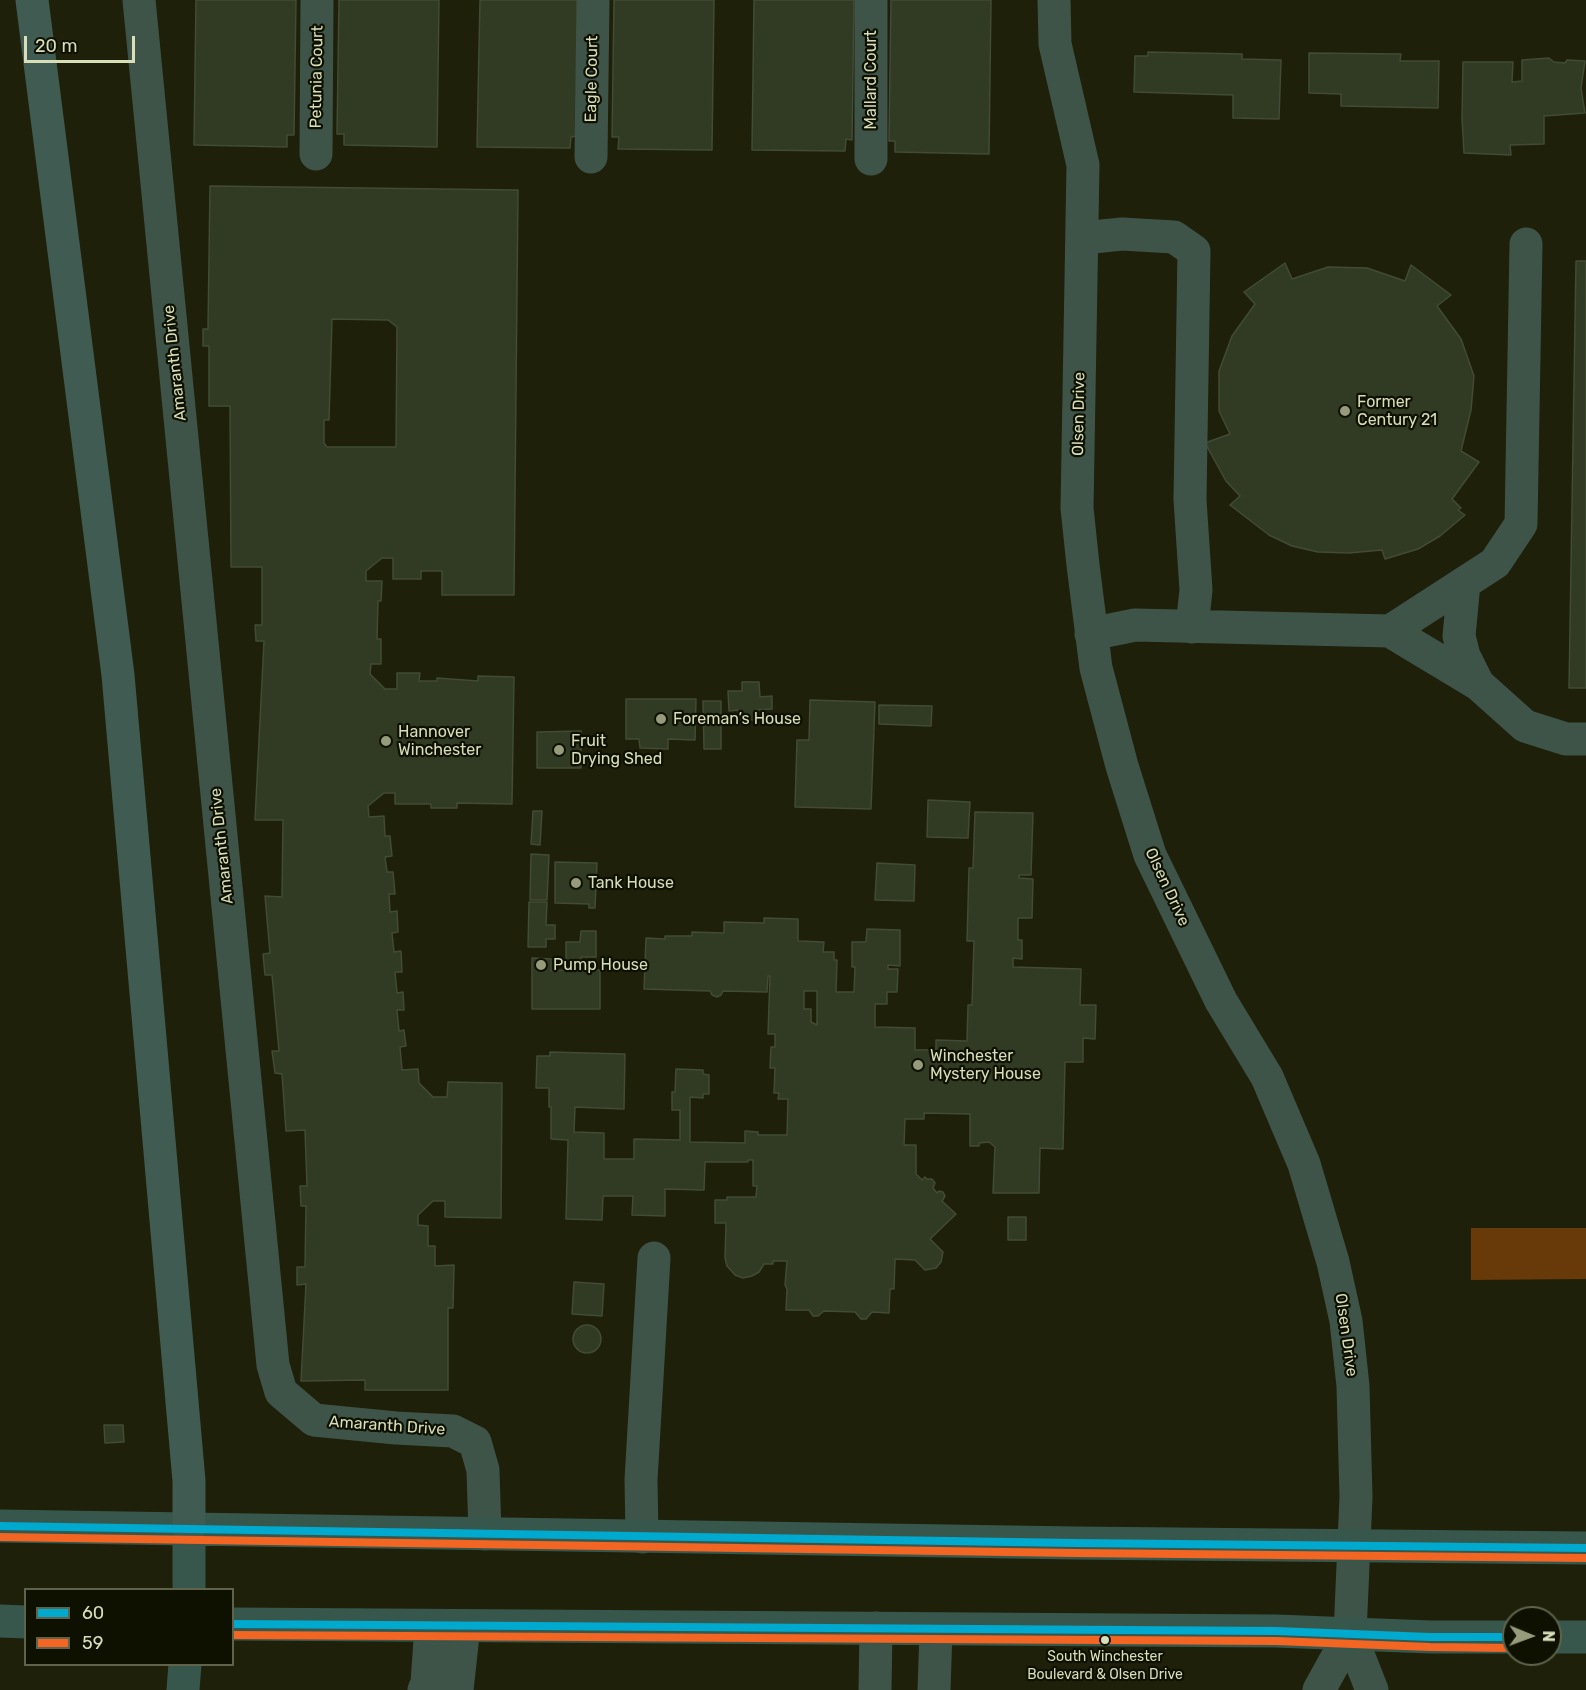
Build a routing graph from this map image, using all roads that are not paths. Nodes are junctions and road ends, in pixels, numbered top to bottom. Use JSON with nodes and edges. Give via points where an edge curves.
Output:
{"nodes":[{"id":1,"x":32,"y":0,"type":"edge"},
{"id":2,"x":139,"y":0,"type":"edge"},
{"id":3,"x":317,"y":0,"type":"edge"},
{"id":4,"x":592,"y":0,"type":"edge"},
{"id":5,"x":872,"y":0,"type":"edge"},
{"id":6,"x":1054,"y":0,"type":"edge"},
{"id":7,"x":316,"y":154,"type":"dead end"},
{"id":8,"x":591,"y":157,"type":"dead end"},
{"id":9,"x":871,"y":159,"type":"dead end"},
{"id":10,"x":1083,"y":238,"type":"junction"},
{"id":11,"x":1526,"y":244,"type":"dead end"},
{"id":12,"x":1464,"y":583,"type":"junction"},
{"id":13,"x":1192,"y":627,"type":"junction"},
{"id":14,"x":1390,"y":631,"type":"junction"},
{"id":15,"x":1091,"y":634,"type":"junction"},
{"id":16,"x":1478,"y":684,"type":"junction"},
{"id":17,"x":1586,"y":740,"type":"edge"},
{"id":18,"x":654,"y":1258,"type":"dead end"},
{"id":19,"x":0,"y":1526,"type":"edge"},
{"id":20,"x":189,"y":1528,"type":"junction"},
{"id":21,"x":485,"y":1534,"type":"junction"},
{"id":22,"x":642,"y":1537,"type":"junction"},
{"id":23,"x":1354,"y":1546,"type":"junction"},
{"id":24,"x":1586,"y":1548,"type":"edge"},
{"id":25,"x":189,"y":1588,"type":"edge"},
{"id":26,"x":0,"y":1621,"type":"edge"},
{"id":27,"x":24,"y":1622,"type":"edge"},
{"id":28,"x":234,"y":1624,"type":"edge"},
{"id":29,"x":431,"y":1626,"type":"junction"},
{"id":30,"x":464,"y":1626,"type":"junction"},
{"id":31,"x":876,"y":1628,"type":"junction"},
{"id":32,"x":936,"y":1630,"type":"junction"},
{"id":33,"x":1350,"y":1634,"type":"junction"},
{"id":34,"x":1502,"y":1637,"type":"edge"},
{"id":35,"x":1562,"y":1637,"type":"edge"},
{"id":36,"x":1586,"y":1637,"type":"edge"},
{"id":37,"x":185,"y":1666,"type":"edge"},
{"id":38,"x":183,"y":1690,"type":"edge"},
{"id":39,"x":424,"y":1690,"type":"edge"},
{"id":40,"x":457,"y":1690,"type":"edge"},
{"id":41,"x":875,"y":1690,"type":"edge"},
{"id":42,"x":934,"y":1690,"type":"edge"},
{"id":43,"x":1319,"y":1690,"type":"edge"},
{"id":44,"x":1372,"y":1690,"type":"edge"}],
"edges":[{"from":1,"to":20,"type":"highway","via":[[118,675],[189,1482]]},
{"from":2,"to":21,"type":"street","name":"Amaranth Drive","via":[[273,1365],[281,1392],[314,1420],[453,1431],[475,1442],[483,1470]]},
{"from":3,"to":7,"type":"street","name":"Petunia Court"},
{"from":4,"to":8,"type":"street","name":"Eagle Court"},
{"from":5,"to":9,"type":"street","name":"Mallard Court"},
{"from":6,"to":10,"type":"street","name":"Olsen Drive","via":[[1055,44],[1083,165]]},
{"from":10,"to":13,"type":"street","via":[[1122,234],[1174,237],[1194,251],[1190,500],[1196,590]]},
{"from":10,"to":15,"type":"street","name":"Olsen Drive","via":[[1077,508]]},
{"from":11,"to":12,"type":"street","via":[[1521,524],[1495,563]]},
{"from":12,"to":14,"type":"street"},
{"from":12,"to":16,"type":"street","via":[[1459,636]]},
{"from":13,"to":14,"type":"street"},
{"from":13,"to":15,"type":"street","via":[[1135,625]]},
{"from":14,"to":16,"type":"street"},
{"from":15,"to":23,"type":"street","name":"Olsen Drive","via":[[1113,733],[1150,855],[1221,1001],[1267,1077],[1304,1164],[1324,1228],[1346,1321],[1353,1386]]},
{"from":16,"to":17,"type":"street","via":[[1526,726],[1566,739]]},
{"from":18,"to":22,"type":"street","via":[[641,1480]]},
{"from":19,"to":20,"type":"main road"},
{"from":20,"to":21,"type":"main road"},
{"from":20,"to":25,"type":"main road"},
{"from":21,"to":22,"type":"main road"},
{"from":22,"to":23,"type":"main road"},
{"from":23,"to":24,"type":"main road"},
{"from":23,"to":33,"type":"street","name":"Olsen Drive"},
{"from":26,"to":27,"type":"main road"},
{"from":28,"to":29,"type":"main road"},
{"from":29,"to":30,"type":"main road"},
{"from":29,"to":39,"type":"street"},
{"from":30,"to":31,"type":"main road"},
{"from":30,"to":40,"type":"street"},
{"from":31,"to":32,"type":"main road"},
{"from":31,"to":41,"type":"street"},
{"from":32,"to":33,"type":"main road"},
{"from":32,"to":42,"type":"street"},
{"from":33,"to":34,"type":"main road"},
{"from":33,"to":43,"type":"street","name":"Olsen Drive"},
{"from":33,"to":44,"type":"street","name":"Olsen Drive"},
{"from":35,"to":36,"type":"main road"},
{"from":37,"to":38,"type":"main road"}]}
